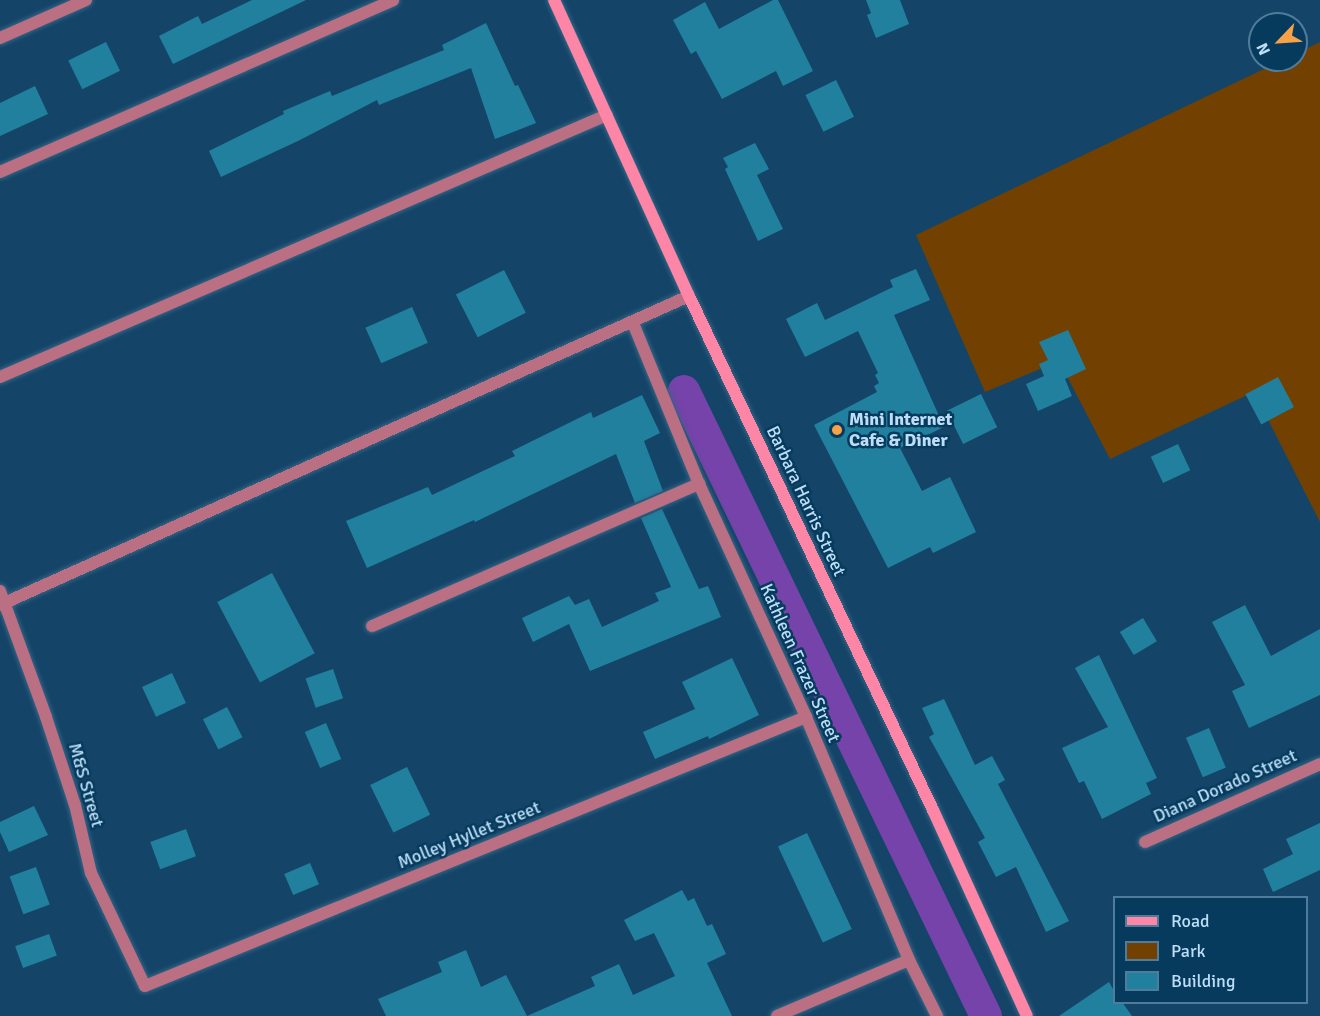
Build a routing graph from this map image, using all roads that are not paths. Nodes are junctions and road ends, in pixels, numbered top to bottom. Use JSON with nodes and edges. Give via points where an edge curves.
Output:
{"nodes":[{"id":1,"x":86,"y":0,"type":"edge"},
{"id":2,"x":393,"y":0,"type":"edge"},
{"id":3,"x":554,"y":0,"type":"edge"},
{"id":4,"x":0,"y":38,"type":"edge"},
{"id":5,"x":607,"y":115,"type":"junction"},
{"id":6,"x":0,"y":172,"type":"edge"},
{"id":7,"x":689,"y":297,"type":"junction"},
{"id":8,"x":633,"y":323,"type":"junction"},
{"id":9,"x":0,"y":377,"type":"edge"},
{"id":10,"x":699,"y":484,"type":"junction"},
{"id":11,"x":2,"y":600,"type":"edge"},
{"id":12,"x":372,"y":626,"type":"dead end"},
{"id":13,"x":806,"y":717,"type":"junction"},
{"id":14,"x":1320,"y":764,"type":"edge"},
{"id":15,"x":1145,"y":842,"type":"dead end"},
{"id":16,"x":909,"y":960,"type":"junction"},
{"id":17,"x":145,"y":986,"type":"joint"},
{"id":18,"x":777,"y":1016,"type":"edge"},
{"id":19,"x":937,"y":1016,"type":"edge"},
{"id":20,"x":1027,"y":1016,"type":"edge"}],
"edges":[{"from":1,"to":4,"type":"street"},
{"from":2,"to":6,"type":"street"},
{"from":3,"to":5,"type":"street","name":"Barbara Harris Street"},
{"from":5,"to":7,"type":"street","name":"Barbara Harris Street"},
{"from":5,"to":9,"type":"street"},
{"from":7,"to":8,"type":"street"},
{"from":7,"to":20,"type":"street","name":"Barbara Harris Street"},
{"from":8,"to":10,"type":"street","name":"Kathleen Frazer Street"},
{"from":8,"to":11,"type":"street"},
{"from":10,"to":12,"type":"street"},
{"from":10,"to":13,"type":"street","name":"Kathleen Frazer Street"},
{"from":11,"to":17,"type":"street","name":"M&S Street","via":[[75,805],[91,873]]},
{"from":13,"to":16,"type":"street","name":"Kathleen Frazer Street"},
{"from":13,"to":17,"type":"street","name":"Molley Hyllet Street"},
{"from":14,"to":15,"type":"street","name":"Diana Dorado Street"},
{"from":16,"to":18,"type":"street"},
{"from":16,"to":19,"type":"street","name":"Kathleen Frazer Street"}]}
